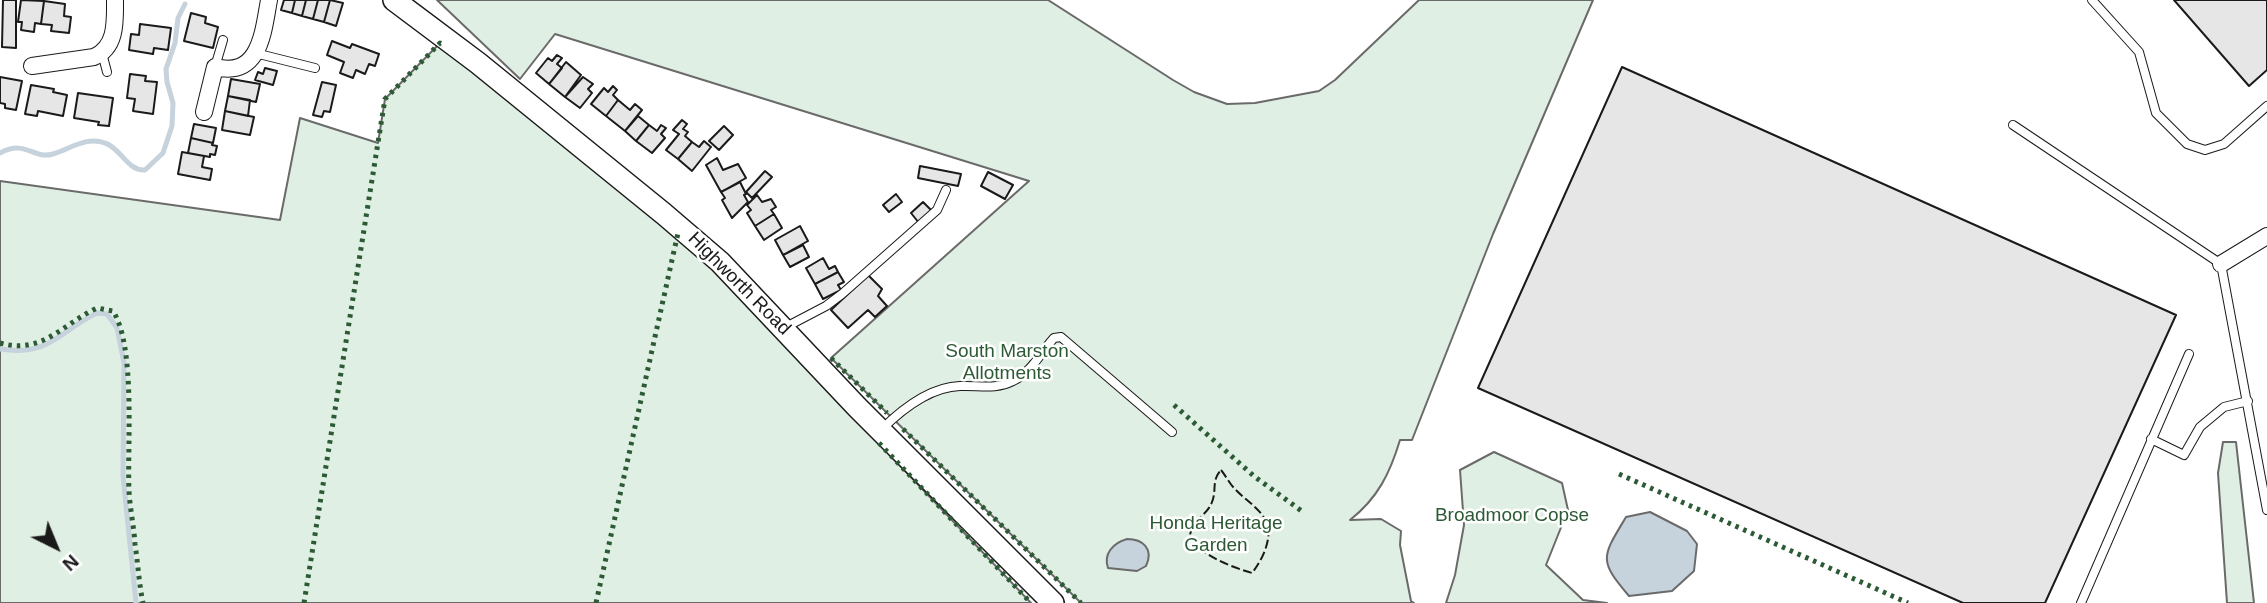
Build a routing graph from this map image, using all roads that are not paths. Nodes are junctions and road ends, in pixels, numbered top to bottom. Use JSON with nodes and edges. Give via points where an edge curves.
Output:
{"nodes":[{"id":1,"x":116,"y":0,"type":"edge"},
{"id":2,"x":269,"y":0,"type":"edge"},
{"id":3,"x":394,"y":0,"type":"edge"},
{"id":4,"x":2092,"y":0,"type":"edge"},
{"id":5,"x":223,"y":40,"type":"dead end"},
{"id":6,"x":102,"y":53,"type":"junction"},
{"id":7,"x":255,"y":53,"type":"junction"},
{"id":8,"x":32,"y":66,"type":"dead end"},
{"id":9,"x":215,"y":67,"type":"junction"},
{"id":10,"x":315,"y":68,"type":"dead end"},
{"id":11,"x":107,"y":72,"type":"dead end"},
{"id":12,"x":2267,"y":106,"type":"edge"},
{"id":13,"x":204,"y":112,"type":"dead end"},
{"id":14,"x":2013,"y":125,"type":"dead end"},
{"id":15,"x":946,"y":190,"type":"dead end"},
{"id":16,"x":2267,"y":236,"type":"edge"},
{"id":17,"x":2221,"y":264,"type":"junction"},
{"id":18,"x":784,"y":328,"type":"junction"},
{"id":19,"x":2189,"y":354,"type":"dead end"},
{"id":20,"x":2248,"y":401,"type":"junction"},
{"id":21,"x":881,"y":430,"type":"junction"},
{"id":22,"x":1172,"y":432,"type":"dead end"},
{"id":23,"x":2151,"y":439,"type":"junction"},
{"id":24,"x":2267,"y":510,"type":"edge"},
{"id":25,"x":1053,"y":603,"type":"edge"},
{"id":26,"x":2081,"y":603,"type":"edge"}],
"edges":[{"from":1,"to":6,"type":"street","via":[[114,32]]},
{"from":2,"to":7,"type":"street"},
{"from":3,"to":18,"type":"street","name":"Highworth Road","via":[[673,221]]},
{"from":4,"to":12,"type":"lane","via":[[2139,52],[2156,113],[2187,144],[2205,150],[2224,144]]},
{"from":5,"to":9,"type":"lane"},
{"from":6,"to":8,"type":"street"},
{"from":6,"to":11,"type":"lane"},
{"from":7,"to":9,"type":"street","via":[[243,66]]},
{"from":7,"to":10,"type":"lane"},
{"from":9,"to":13,"type":"street"},
{"from":14,"to":17,"type":"lane"},
{"from":15,"to":18,"type":"lane","via":[[937,210],[842,294]]},
{"from":16,"to":17,"type":"street"},
{"from":17,"to":20,"type":"lane"},
{"from":18,"to":21,"type":"street","name":"Highworth Road"},
{"from":19,"to":23,"type":"lane"},
{"from":20,"to":23,"type":"lane","via":[[2224,407],[2200,427],[2184,455]]},
{"from":20,"to":24,"type":"lane"},
{"from":21,"to":22,"type":"lane","via":[[908,407],[940,390],[996,387],[1013,381],[1061,337]]},
{"from":21,"to":25,"type":"street","name":"Highworth Road"},
{"from":23,"to":26,"type":"lane"}]}
